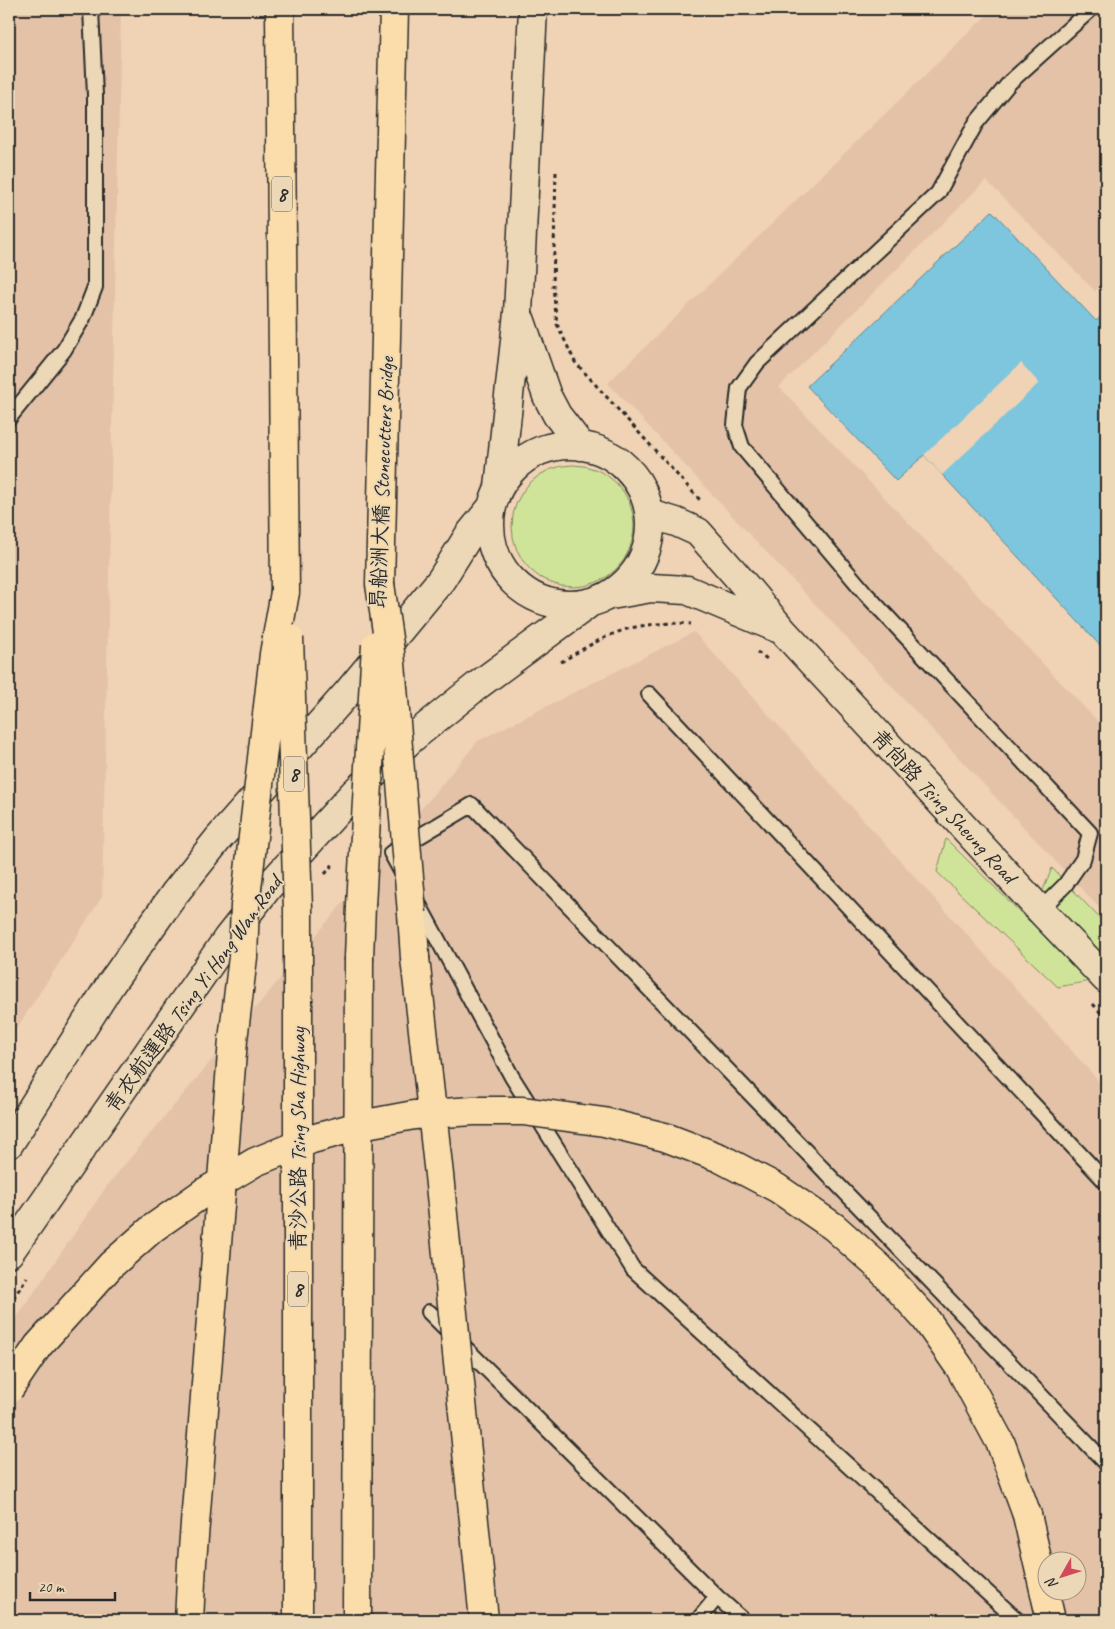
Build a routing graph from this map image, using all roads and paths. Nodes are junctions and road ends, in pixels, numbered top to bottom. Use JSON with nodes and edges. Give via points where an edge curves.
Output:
{"nodes":[{"id":1,"x":91,"y":9,"type":"edge"},
{"id":2,"x":280,"y":9,"type":"edge"},
{"id":3,"x":394,"y":9,"type":"edge"},
{"id":4,"x":534,"y":9,"type":"edge"},
{"id":5,"x":1091,"y":9,"type":"edge"},
{"id":6,"x":556,"y":168,"type":"dead end"},
{"id":7,"x":518,"y":313,"type":"junction"},
{"id":8,"x":9,"y":418,"type":"edge"},
{"id":9,"x":581,"y":446,"type":"junction"},
{"id":10,"x":495,"y":497,"type":"junction"},
{"id":11,"x":701,"y":502,"type":"dead end"},
{"id":12,"x":650,"y":514,"type":"junction"},
{"id":13,"x":380,"y":584,"type":"junction"},
{"id":14,"x":285,"y":592,"type":"junction"},
{"id":15,"x":599,"y":600,"type":"junction"},
{"id":16,"x":783,"y":631,"type":"junction"},
{"id":17,"x":649,"y":694,"type":"dead end"},
{"id":18,"x":1040,"y":910,"type":"junction"},
{"id":19,"x":1106,"y":979,"type":"edge"},
{"id":20,"x":9,"y":1144,"type":"edge"},
{"id":21,"x":1106,"y":1182,"type":"edge"},
{"id":22,"x":9,"y":1253,"type":"edge"},
{"id":23,"x":429,"y":1312,"type":"dead end"},
{"id":24,"x":9,"y":1389,"type":"edge"},
{"id":25,"x":1106,"y":1463,"type":"edge"},
{"id":26,"x":1027,"y":1515,"type":"junction"},
{"id":27,"x":717,"y":1597,"type":"junction"},
{"id":28,"x":189,"y":1620,"type":"edge"},
{"id":29,"x":298,"y":1620,"type":"edge"},
{"id":30,"x":358,"y":1620,"type":"edge"},
{"id":31,"x":484,"y":1620,"type":"edge"},
{"id":32,"x":698,"y":1620,"type":"edge"},
{"id":33,"x":743,"y":1620,"type":"edge"},
{"id":34,"x":1016,"y":1620,"type":"edge"},
{"id":35,"x":1032,"y":1620,"type":"edge"},
{"id":36,"x":1051,"y":1620,"type":"edge"}],
"edges":[{"from":1,"to":8,"type":"lane","via":[[95,95],[95,287],[83,318],[64,350]]},
{"from":2,"to":14,"type":"highway","number":"8"},
{"from":3,"to":13,"type":"highway","name":"昂船洲大橋 Stonecutters Bridge"},
{"from":4,"to":7,"type":"street"},
{"from":5,"to":18,"type":"lane","via":[[1010,82],[976,123],[938,193],[757,363],[739,388],[735,425],[742,447],[866,594],[1090,832],[1083,859],[1065,885]]},
{"from":6,"to":11,"type":"path","via":[[552,287],[557,324],[575,362]]},
{"from":7,"to":9,"type":"street","via":[[547,396]]},
{"from":7,"to":10,"type":"street"},
{"from":9,"to":10,"type":"street","via":[[556,446],[533,453],[513,467]]},
{"from":9,"to":12,"type":"street","via":[[601,451],[619,461],[644,494]]},
{"from":10,"to":15,"type":"street","via":[[490,531],[494,553],[506,574],[522,590],[542,601],[564,606]]},
{"from":10,"to":20,"type":"street","via":[[441,580],[175,893],[110,985]]},
{"from":12,"to":15,"type":"street","via":[[650,538],[642,561],[629,580]]},
{"from":12,"to":16,"type":"street","name":"青尚路 Tsing Sheung Road","via":[[698,532]]},
{"from":13,"to":30,"type":"highway","name":"昂船洲大橋 Stonecutters Bridge","bridge":true,"via":[[360,905]]},
{"from":13,"to":31,"type":"highway","bridge":true,"via":[[390,652],[415,958]]},
{"from":14,"to":28,"type":"highway","bridge":true,"via":[[274,654],[245,906]]},
{"from":14,"to":29,"type":"highway","name":"青沙公路 Tsing Sha Highway","number":"8","bridge":true,"via":[[291,663],[298,909]]},
{"from":15,"to":16,"type":"street","name":"青尚路 Tsing Sheung Road","via":[[651,588],[687,590]]},
{"from":15,"to":22,"type":"street","name":"青衣航運路 Tsing Yi Hong Wan Road","via":[[478,685],[411,740],[354,793],[269,886],[227,939]]},
{"from":16,"to":18,"type":"street","name":"青尚路 Tsing Sheung Road"},
{"from":17,"to":21,"type":"lane"},
{"from":18,"to":19,"type":"street","name":"青尚路 Tsing Sheung Road"},
{"from":23,"to":27,"type":"lane"},
{"from":24,"to":26,"type":"highway","bridge":true,"via":[[38,1346],[111,1265],[153,1228],[255,1162],[312,1139],[414,1114],[523,1111],[604,1122],[665,1137],[720,1158],[777,1188],[834,1227],[878,1267],[925,1318],[960,1368],[1001,1444]]},
{"from":25,"to":34,"type":"lane","via":[[472,804],[391,853],[512,1076],[633,1269]]},
{"from":26,"to":35,"type":"highway"},
{"from":26,"to":36,"type":"highway"},
{"from":27,"to":32,"type":"lane"},
{"from":27,"to":33,"type":"lane"}]}
